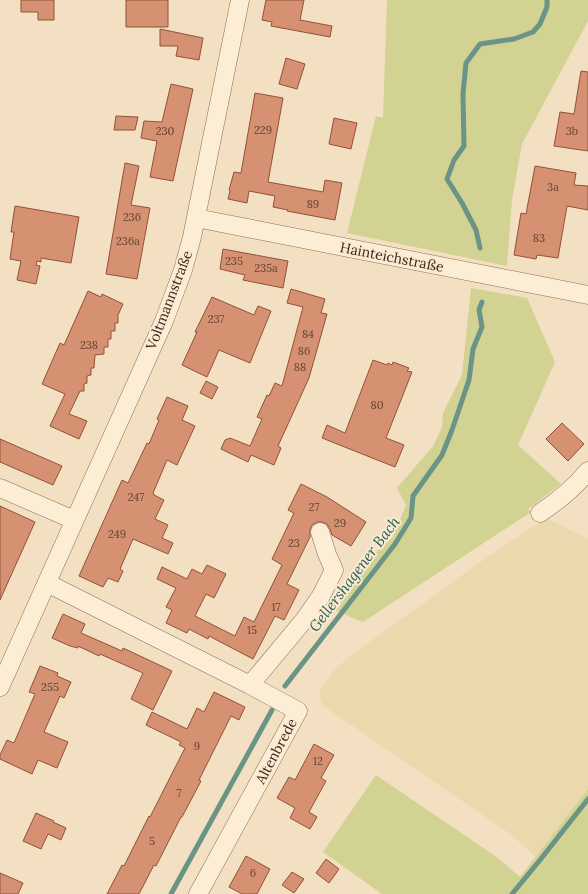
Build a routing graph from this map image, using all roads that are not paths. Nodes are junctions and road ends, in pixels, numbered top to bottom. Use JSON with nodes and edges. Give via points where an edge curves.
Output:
{"nodes":[{"id":1,"x":240,"y":0,"type":"edge"},
{"id":2,"x":196,"y":218,"type":"junction"},
{"id":3,"x":588,"y":295,"type":"edge"},
{"id":4,"x":588,"y":471,"type":"edge"},
{"id":5,"x":0,"y":488,"type":"edge"},
{"id":6,"x":540,"y":513,"type":"dead end"},
{"id":7,"x":74,"y":520,"type":"junction"},
{"id":8,"x":320,"y":532,"type":"dead end"},
{"id":9,"x":47,"y":582,"type":"junction"},
{"id":10,"x":250,"y":685,"type":"junction"},
{"id":11,"x":0,"y":687,"type":"edge"},
{"id":12,"x":198,"y":894,"type":"edge"}],
"edges":[{"from":1,"to":2,"type":"street","name":"Voltmannstraße"},
{"from":2,"to":3,"type":"street","name":"Hainteichstraße"},
{"from":2,"to":7,"type":"street","name":"Voltmannstraße","via":[[187,258],[164,321]]},
{"from":4,"to":6,"type":"street","via":[[559,500]]},
{"from":5,"to":7,"type":"street"},
{"from":7,"to":9,"type":"street","name":"Voltmannstraße"},
{"from":8,"to":10,"type":"street","via":[[334,570],[305,619]]},
{"from":9,"to":10,"type":"street"},
{"from":9,"to":11,"type":"street","name":"Voltmannstraße"},
{"from":10,"to":12,"type":"street","name":"Altenbrede","via":[[298,711]]}]}
